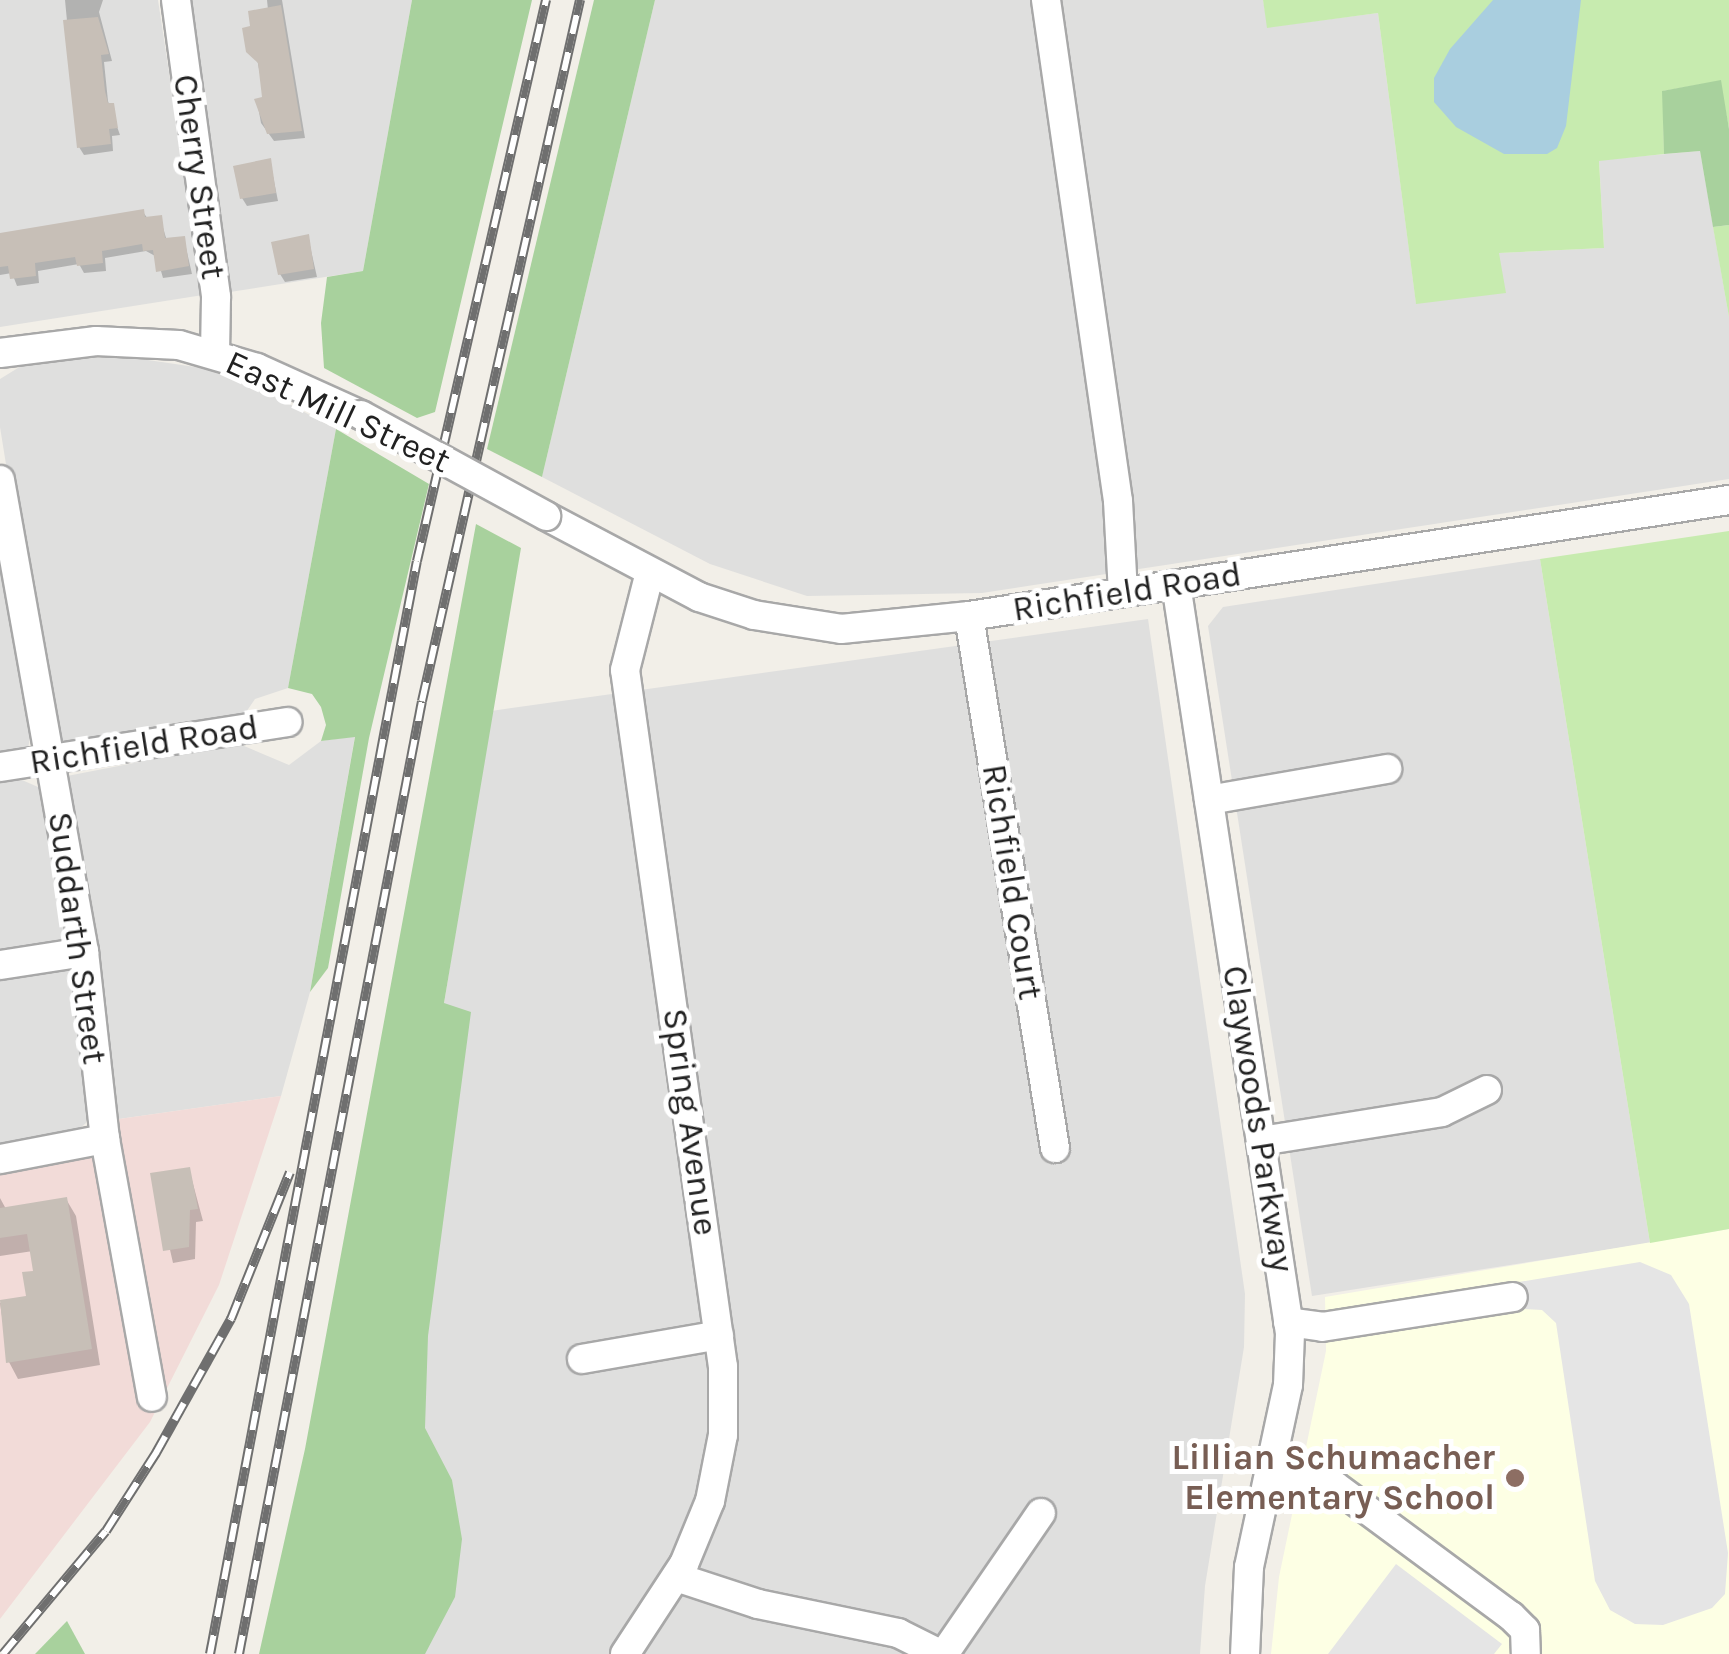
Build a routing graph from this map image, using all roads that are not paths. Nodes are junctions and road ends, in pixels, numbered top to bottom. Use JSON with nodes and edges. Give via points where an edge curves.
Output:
{"nodes":[{"id":1,"x":176,"y":0,"type":"edge"},
{"id":2,"x":1046,"y":0,"type":"edge"},
{"id":3,"x":0,"y":353,"type":"edge"},
{"id":4,"x":215,"y":354,"type":"junction"},
{"id":5,"x":0,"y":480,"type":"edge"},
{"id":6,"x":1729,"y":500,"type":"edge"},
{"id":7,"x":546,"y":516,"type":"joint"},
{"id":8,"x":7,"y":565,"type":"edge"},
{"id":9,"x":650,"y":572,"type":"junction"},
{"id":10,"x":1176,"y":584,"type":"junction"},
{"id":11,"x":1123,"y":592,"type":"junction"},
{"id":12,"x":969,"y":616,"type":"junction"},
{"id":13,"x":288,"y":722,"type":"dead end"},
{"id":14,"x":50,"y":760,"type":"junction"},
{"id":15,"x":0,"y":767,"type":"edge"},
{"id":16,"x":1387,"y":769,"type":"dead end"},
{"id":17,"x":1209,"y":800,"type":"junction"},
{"id":18,"x":84,"y":952,"type":"junction"},
{"id":19,"x":0,"y":965,"type":"edge"},
{"id":20,"x":1487,"y":1090,"type":"dead end"},
{"id":21,"x":105,"y":1139,"type":"junction"},
{"id":22,"x":1261,"y":1141,"type":"junction"},
{"id":23,"x":1054,"y":1148,"type":"dead end"},
{"id":24,"x":0,"y":1158,"type":"edge"},
{"id":25,"x":1514,"y":1297,"type":"dead end"},
{"id":26,"x":1288,"y":1322,"type":"junction"},
{"id":27,"x":719,"y":1335,"type":"junction"},
{"id":28,"x":582,"y":1358,"type":"dead end"},
{"id":29,"x":152,"y":1397,"type":"dead end"},
{"id":30,"x":1269,"y":1475,"type":"junction"},
{"id":31,"x":1041,"y":1513,"type":"dead end"},
{"id":32,"x":676,"y":1577,"type":"junction"},
{"id":33,"x":625,"y":1654,"type":"edge"},
{"id":34,"x":942,"y":1654,"type":"edge"},
{"id":35,"x":1245,"y":1654,"type":"edge"},
{"id":36,"x":1526,"y":1654,"type":"edge"}],
"edges":[{"from":1,"to":4,"type":"street","name":"Cherry Street","via":[[216,297]]},
{"from":2,"to":11,"type":"street","via":[[1124,552]]},
{"from":3,"to":4,"type":"street","name":"East Mill Street","via":[[132,341]]},
{"from":4,"to":7,"type":"street","name":"East Mill Street","bridge":true,"via":[[361,415]]},
{"from":5,"to":8,"type":"street","name":"Suddarth Street"},
{"from":6,"to":10,"type":"street","name":"Richfield Road"},
{"from":7,"to":9,"type":"street","name":"Richfield Road"},
{"from":8,"to":14,"type":"street","name":"Suddarth Street"},
{"from":9,"to":12,"type":"street","name":"Richfield Road","via":[[699,597],[793,623],[840,629]]},
{"from":9,"to":27,"type":"street","name":"Spring Avenue","via":[[625,670]]},
{"from":10,"to":11,"type":"street","name":"Richfield Road"},
{"from":10,"to":17,"type":"street","name":"Claywoods Parkway"},
{"from":11,"to":12,"type":"street","name":"Richfield Road"},
{"from":12,"to":23,"type":"street","name":"Richfield Court"},
{"from":13,"to":14,"type":"street","name":"Richfield Road"},
{"from":14,"to":15,"type":"street","name":"Richfield Road"},
{"from":14,"to":18,"type":"street","name":"Suddarth Street"},
{"from":16,"to":17,"type":"street"},
{"from":17,"to":22,"type":"street","name":"Claywoods Parkway"},
{"from":18,"to":19,"type":"street"},
{"from":18,"to":21,"type":"street","name":"Suddarth Street"},
{"from":20,"to":22,"type":"street","via":[[1442,1112]]},
{"from":21,"to":24,"type":"street"},
{"from":21,"to":29,"type":"street","name":"Suddarth Street"},
{"from":22,"to":26,"type":"street","name":"Claywoods Parkway"},
{"from":25,"to":26,"type":"street","via":[[1322,1326]]},
{"from":26,"to":30,"type":"street","name":"Claywoods Parkway","via":[[1288,1386]]},
{"from":27,"to":28,"type":"street"},
{"from":27,"to":32,"type":"street","name":"Spring Avenue","via":[[723,1435],[710,1502]]},
{"from":30,"to":35,"type":"street","name":"Claywoods Parkway","via":[[1249,1567]]},
{"from":30,"to":36,"type":"street","via":[[1335,1486],[1511,1616],[1524,1630]]},
{"from":31,"to":34,"type":"street"},
{"from":32,"to":33,"type":"street","name":"Spring Avenue"},
{"from":32,"to":34,"type":"street","via":[[758,1604],[898,1633]]}]}
